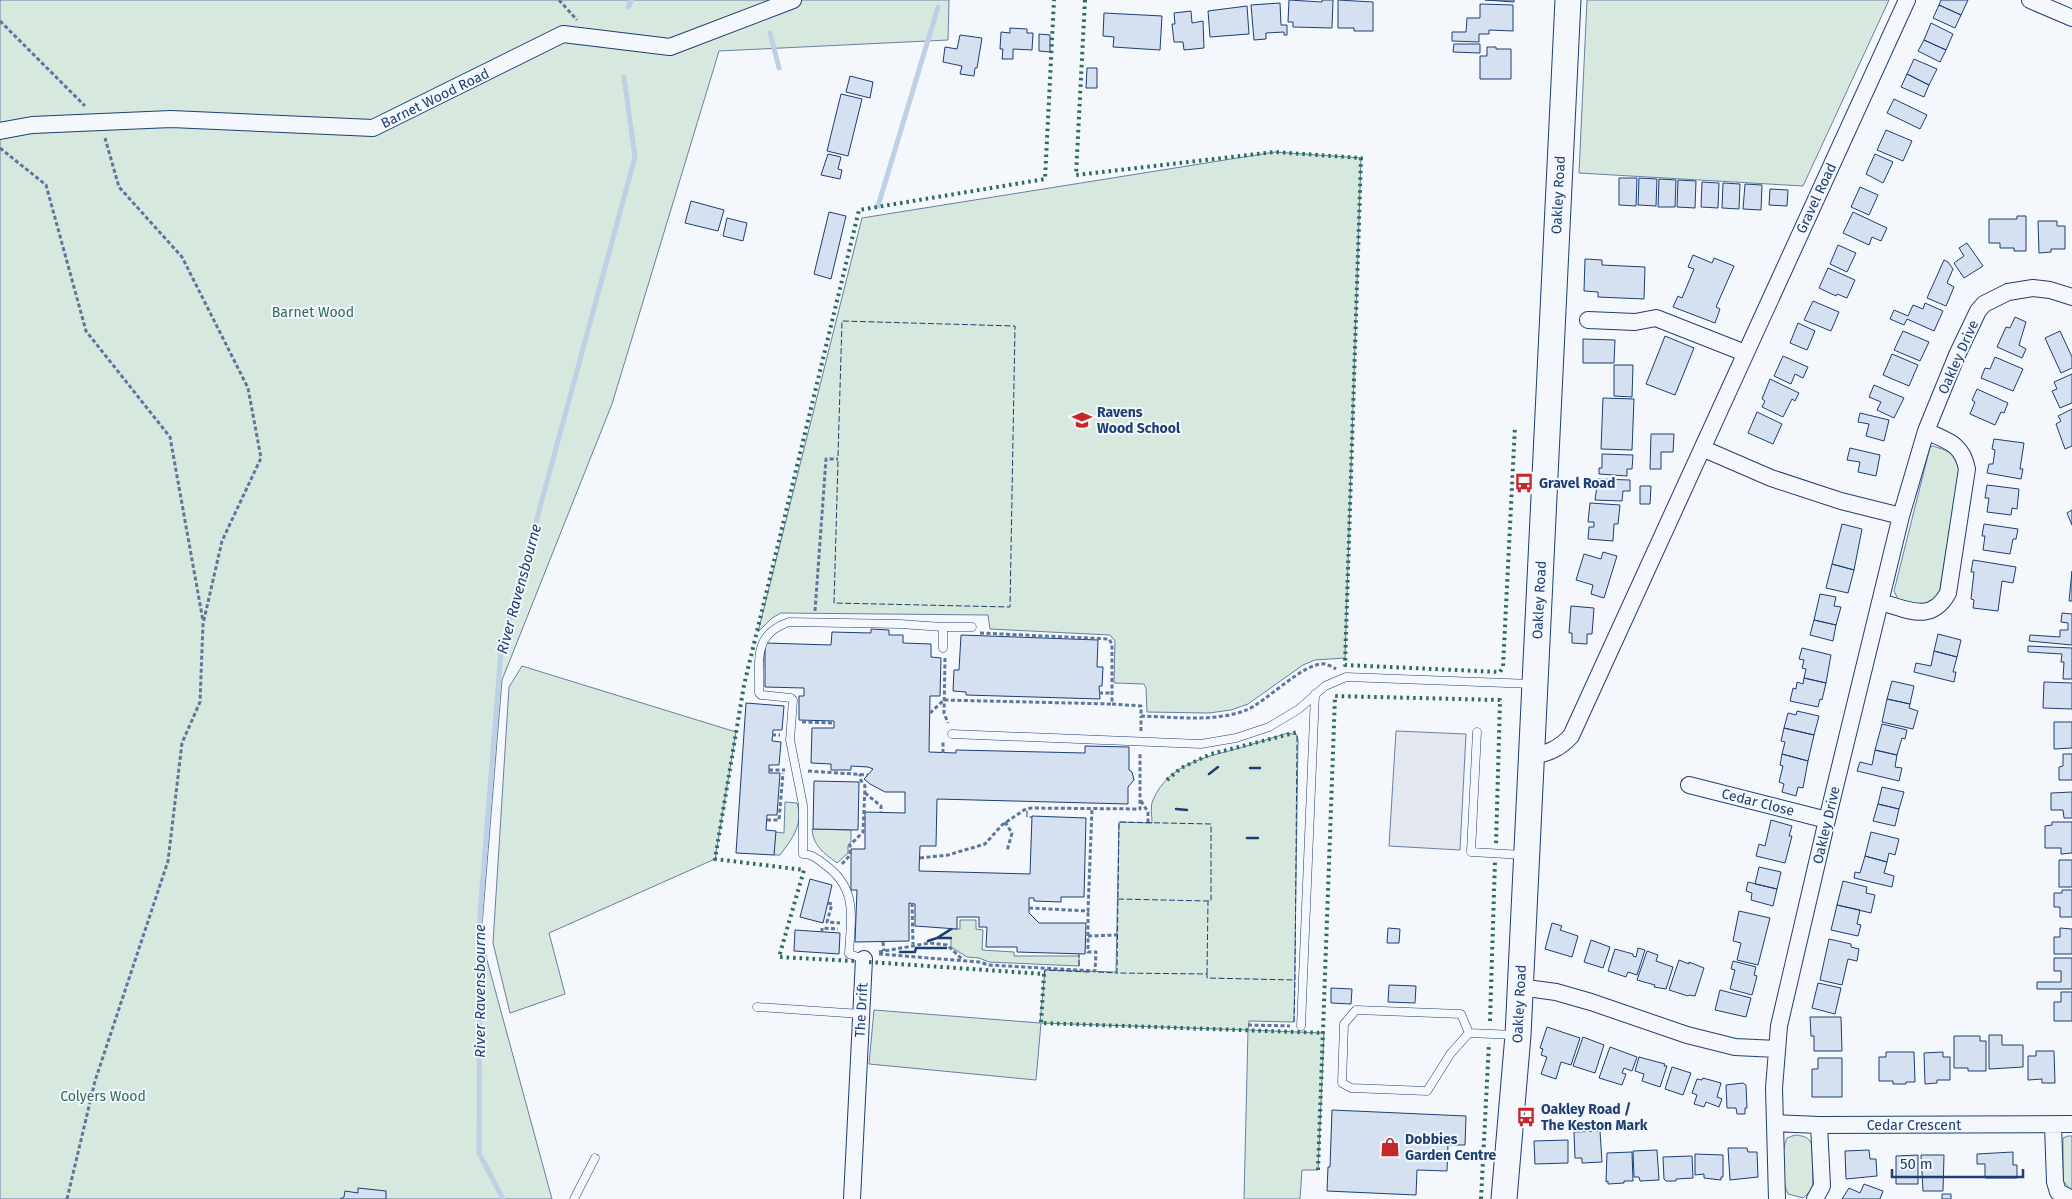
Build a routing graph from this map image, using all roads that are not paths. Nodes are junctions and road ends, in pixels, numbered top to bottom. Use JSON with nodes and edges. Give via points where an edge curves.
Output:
{"nodes":[{"id":1,"x":793,"y":0,"type":"edge"},
{"id":2,"x":1568,"y":0,"type":"edge"},
{"id":3,"x":1907,"y":0,"type":"edge"},
{"id":4,"x":2030,"y":0,"type":"edge"},
{"id":5,"x":2072,"y":18,"type":"edge"},
{"id":6,"x":0,"y":131,"type":"edge"},
{"id":7,"x":2072,"y":297,"type":"edge"},
{"id":8,"x":1588,"y":320,"type":"dead end"},
{"id":9,"x":1745,"y":353,"type":"junction"},
{"id":10,"x":1926,"y":432,"type":"junction"},
{"id":11,"x":1704,"y":449,"type":"junction"},
{"id":12,"x":1901,"y":516,"type":"junction"},
{"id":13,"x":1880,"y":602,"type":"junction"},
{"id":14,"x":943,"y":628,"type":"junction"},
{"id":15,"x":972,"y":628,"type":"road end"},
{"id":16,"x":943,"y":648,"type":"road end"},
{"id":17,"x":1534,"y":684,"type":"junction"},
{"id":18,"x":1315,"y":694,"type":"junction"},
{"id":19,"x":1477,"y":732,"type":"dead end"},
{"id":20,"x":952,"y":734,"type":"road end"},
{"id":21,"x":1531,"y":754,"type":"junction"},
{"id":22,"x":1689,"y":784,"type":"dead end"},
{"id":23,"x":1827,"y":820,"type":"junction"},
{"id":24,"x":1526,"y":855,"type":"junction"},
{"id":25,"x":864,"y":959,"type":"joint"},
{"id":26,"x":1520,"y":987,"type":"junction"},
{"id":27,"x":757,"y":1007,"type":"dead end"},
{"id":28,"x":861,"y":1014,"type":"junction"},
{"id":29,"x":1301,"y":1026,"type":"road end"},
{"id":30,"x":1469,"y":1033,"type":"junction"},
{"id":31,"x":1518,"y":1035,"type":"junction"},
{"id":32,"x":1776,"y":1049,"type":"junction"},
{"id":33,"x":1775,"y":1123,"type":"junction"},
{"id":34,"x":2072,"y":1124,"type":"edge"},
{"id":35,"x":1819,"y":1125,"type":"junction"},
{"id":36,"x":2053,"y":1125,"type":"junction"},
{"id":37,"x":595,"y":1158,"type":"dead end"},
{"id":38,"x":574,"y":1199,"type":"edge"},
{"id":39,"x":852,"y":1199,"type":"edge"},
{"id":40,"x":1504,"y":1199,"type":"edge"},
{"id":41,"x":1778,"y":1199,"type":"edge"},
{"id":42,"x":1815,"y":1199,"type":"edge"},
{"id":43,"x":2072,"y":1199,"type":"edge"}],
"edges":[{"from":1,"to":6,"type":"street","name":"Barnet Wood Road","via":[[670,47],[564,34],[373,128],[171,119],[32,125]]},
{"from":2,"to":17,"type":"main road","name":"Oakley Road"},
{"from":3,"to":9,"type":"street","name":"Gravel Road"},
{"from":4,"to":5,"type":"street"},
{"from":7,"to":10,"type":"street","name":"Oakley Drive","via":[[2033,288],[1997,296],[1984,304],[1957,354]]},
{"from":8,"to":9,"type":"street","via":[[1635,322],[1656,318]]},
{"from":9,"to":11,"type":"street","name":"Gravel Road"},
{"from":10,"to":12,"type":"street","name":"Oakley Drive"},
{"from":10,"to":13,"type":"street","via":[[1956,445],[1964,457],[1966,469],[1948,593],[1942,604],[1923,612]]},
{"from":11,"to":12,"type":"street","via":[[1771,478]]},
{"from":11,"to":21,"type":"street","name":"Gravel Road","via":[[1571,736],[1565,743],[1541,755]]},
{"from":12,"to":13,"type":"street","name":"Oakley Drive"},
{"from":13,"to":23,"type":"street","name":"Oakley Drive"},
{"from":14,"to":15,"type":"lane"},
{"from":14,"to":16,"type":"lane"},
{"from":14,"to":25,"type":"lane","name":"The Drift","via":[[789,622],[768,633],[761,644],[759,693],[793,700],[790,740],[803,805],[804,854],[810,854],[835,872],[844,884],[850,900],[849,954]]},
{"from":17,"to":18,"type":"lane","via":[[1346,677],[1324,686]]},
{"from":17,"to":21,"type":"main road","name":"Oakley Road"},
{"from":18,"to":20,"type":"lane","via":[[1269,727],[1236,738],[1202,744]]},
{"from":18,"to":29,"type":"lane"},
{"from":19,"to":24,"type":"lane","via":[[1471,852]]},
{"from":21,"to":24,"type":"main road","name":"Oakley Road"},
{"from":22,"to":23,"type":"street","name":"Cedar Close"},
{"from":23,"to":32,"type":"street","name":"Oakley Drive"},
{"from":24,"to":26,"type":"main road","name":"Oakley Road"},
{"from":25,"to":28,"type":"street","name":"The Drift"},
{"from":26,"to":31,"type":"main road","name":"Oakley Road"},
{"from":26,"to":32,"type":"street","via":[[1556,992],[1591,1002],[1687,1036],[1735,1047]]},
{"from":27,"to":28,"type":"lane"},
{"from":28,"to":39,"type":"street","name":"The Drift"},
{"from":30,"to":30,"type":"lane","via":[[1451,1053],[1427,1091],[1350,1088],[1342,1082],[1344,1024],[1356,1010],[1461,1014]]},
{"from":30,"to":31,"type":"lane"},
{"from":31,"to":40,"type":"main road","name":"Oakley Road"},
{"from":32,"to":33,"type":"street","name":"Oakley Drive"},
{"from":33,"to":35,"type":"street","name":"Cedar Crescent"},
{"from":33,"to":41,"type":"street","name":"Oakley Drive"},
{"from":34,"to":36,"type":"street","name":"Cedar Crescent"},
{"from":35,"to":36,"type":"street","name":"Cedar Crescent"},
{"from":35,"to":42,"type":"street","via":[[1822,1186]]},
{"from":36,"to":43,"type":"street","via":[[2055,1182],[2058,1192]]},
{"from":37,"to":38,"type":"lane"}]}
